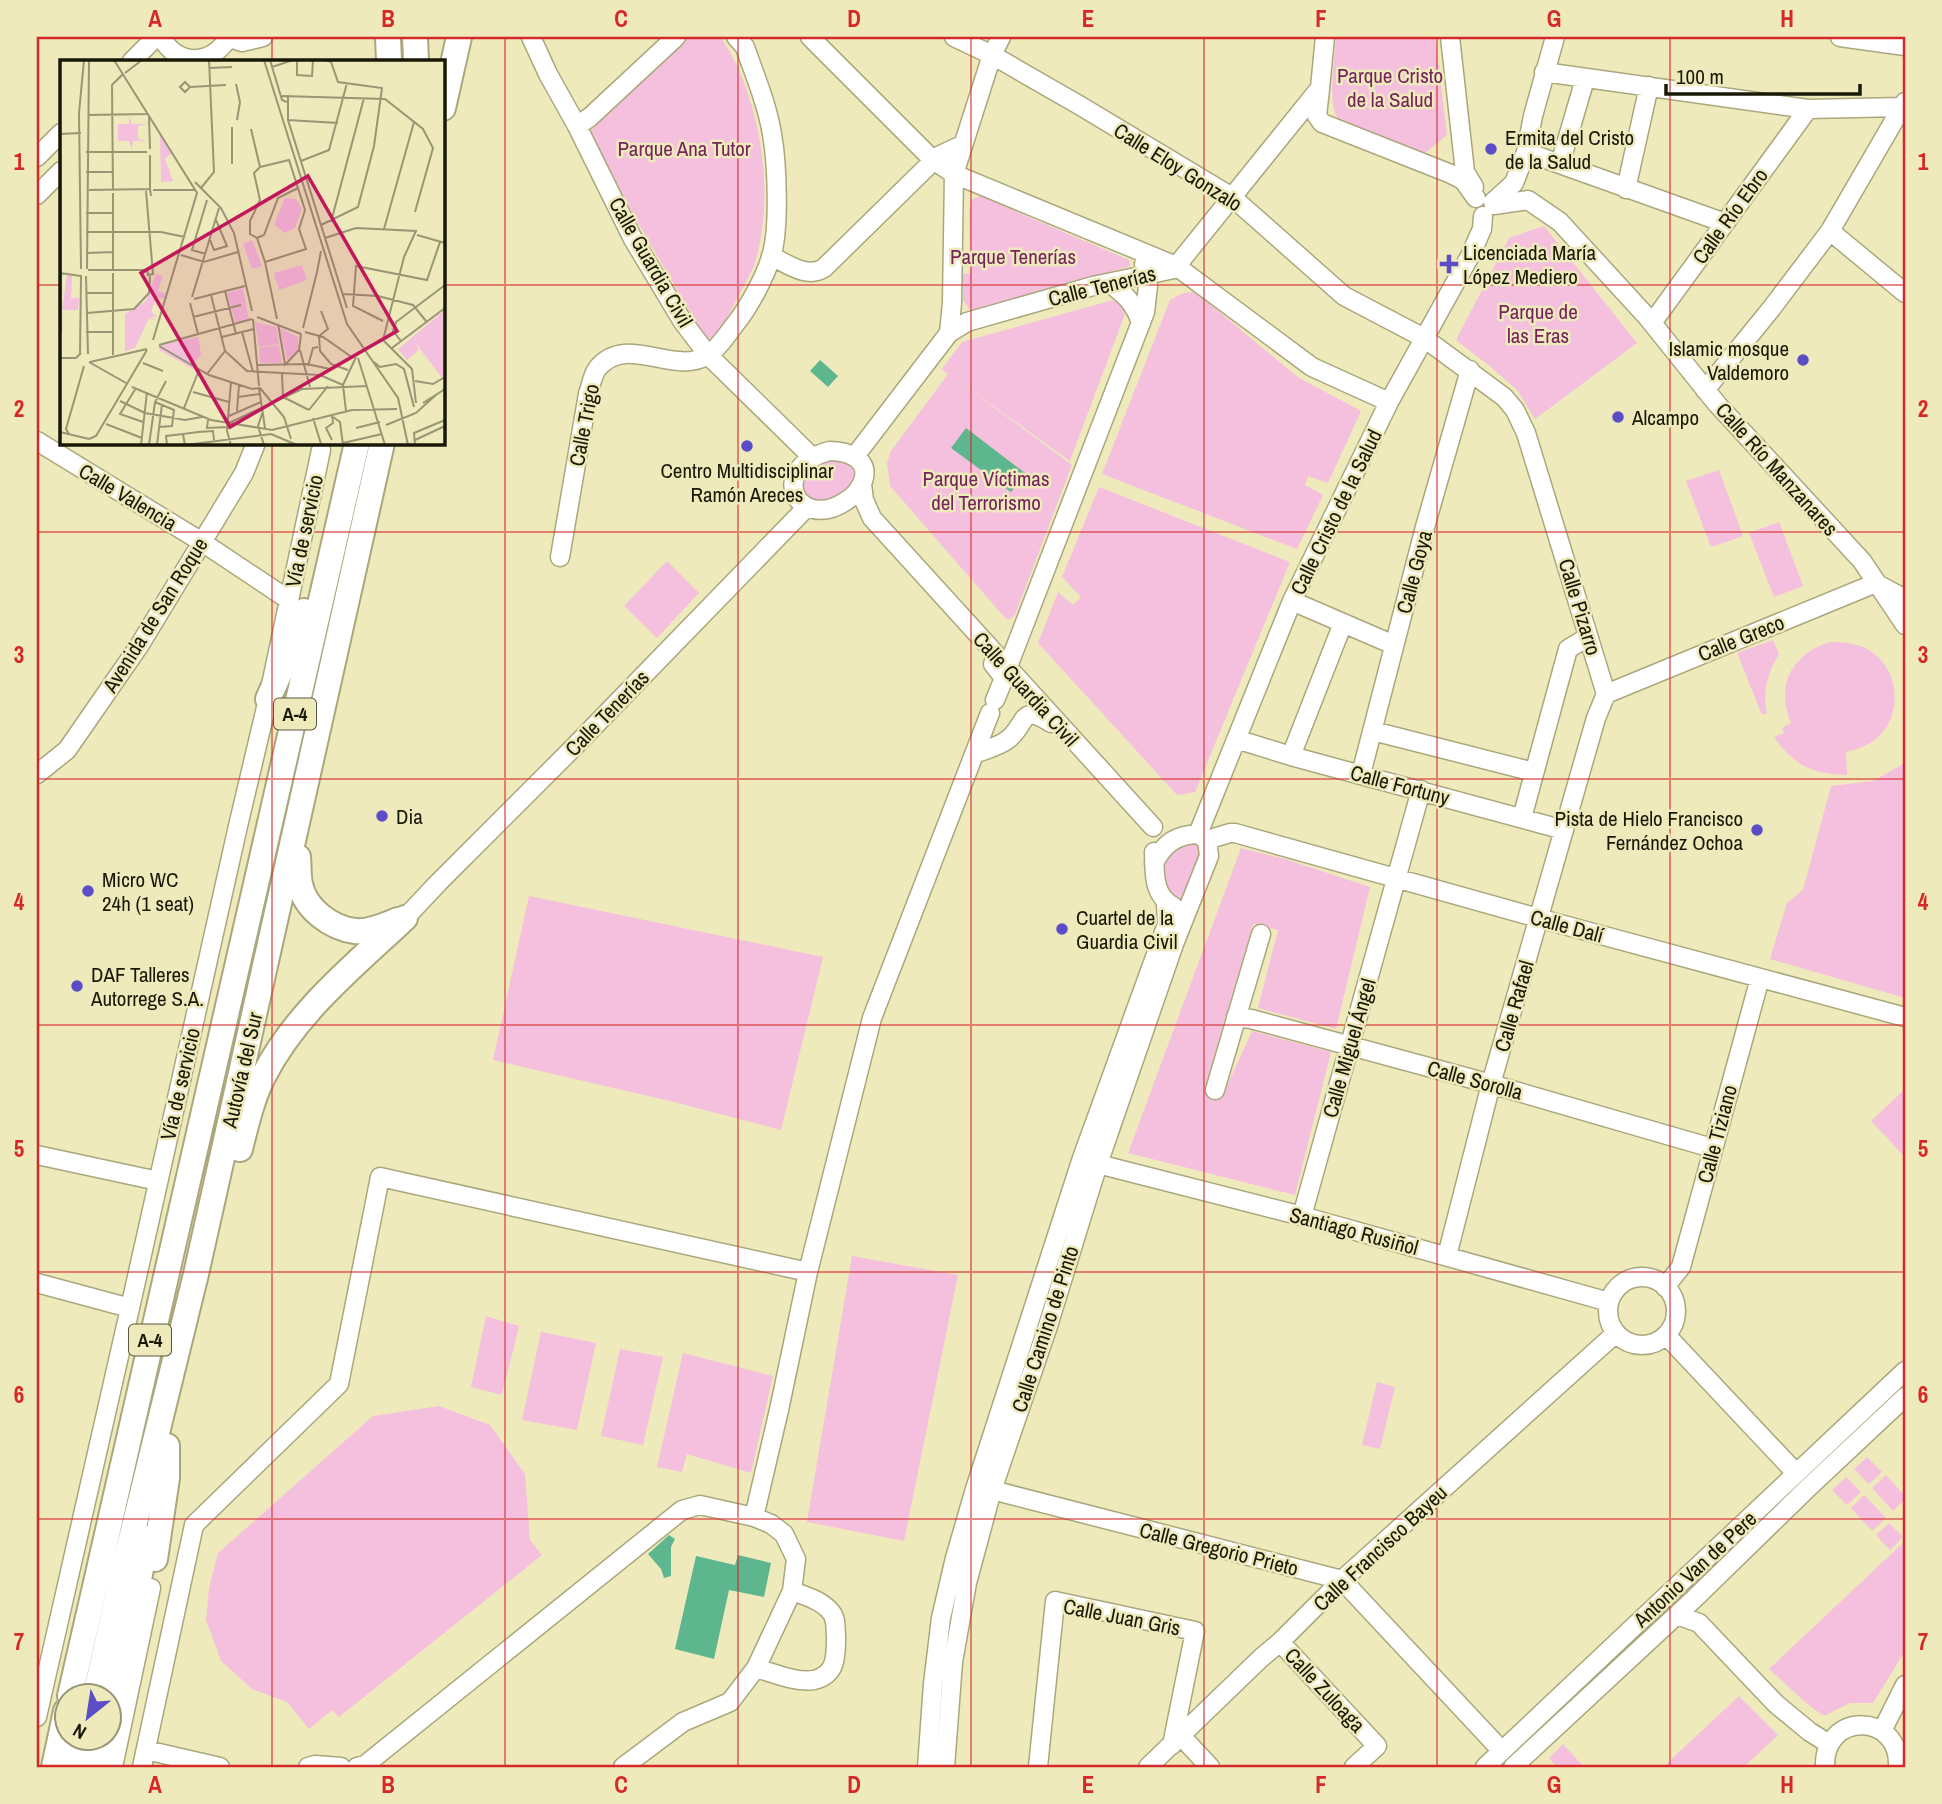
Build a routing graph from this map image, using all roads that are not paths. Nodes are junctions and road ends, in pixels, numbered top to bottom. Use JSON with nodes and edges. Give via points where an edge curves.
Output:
{"nodes":[{"id":1,"x":153,"y":37,"type":"edge"},
{"id":2,"x":161,"y":37,"type":"edge"},
{"id":3,"x":228,"y":37,"type":"edge"},
{"id":4,"x":262,"y":37,"type":"edge"},
{"id":5,"x":459,"y":37,"type":"edge"},
{"id":6,"x":531,"y":37,"type":"edge"},
{"id":7,"x":676,"y":37,"type":"edge"},
{"id":8,"x":810,"y":37,"type":"edge"},
{"id":9,"x":954,"y":37,"type":"edge"},
{"id":10,"x":1001,"y":37,"type":"edge"},
{"id":11,"x":1325,"y":37,"type":"edge"},
{"id":12,"x":1450,"y":37,"type":"edge"},
{"id":13,"x":1555,"y":37,"type":"edge"},
{"id":14,"x":1840,"y":37,"type":"edge"},
{"id":15,"x":745,"y":40,"type":"edge"},
{"id":16,"x":1905,"y":46,"type":"edge"},
{"id":17,"x":992,"y":55,"type":"junction"},
{"id":18,"x":179,"y":59,"type":"edge"},
{"id":19,"x":133,"y":60,"type":"edge"},
{"id":20,"x":1544,"y":72,"type":"junction"},
{"id":21,"x":1585,"y":79,"type":"junction"},
{"id":22,"x":1649,"y":86,"type":"junction"},
{"id":23,"x":1320,"y":88,"type":"junction"},
{"id":24,"x":444,"y":104,"type":"edge"},
{"id":25,"x":1904,"y":105,"type":"edge"},
{"id":26,"x":1808,"y":109,"type":"junction"},
{"id":27,"x":577,"y":126,"type":"junction"},
{"id":28,"x":60,"y":134,"type":"edge"},
{"id":29,"x":962,"y":145,"type":"junction"},
{"id":30,"x":1525,"y":152,"type":"junction"},
{"id":31,"x":37,"y":157,"type":"edge"},
{"id":32,"x":932,"y":159,"type":"junction"},
{"id":33,"x":1560,"y":164,"type":"junction"},
{"id":34,"x":60,"y":172,"type":"edge"},
{"id":35,"x":954,"y":174,"type":"junction"},
{"id":36,"x":1626,"y":189,"type":"junction"},
{"id":37,"x":37,"y":195,"type":"edge"},
{"id":38,"x":1232,"y":197,"type":"junction"},
{"id":39,"x":1485,"y":204,"type":"junction"},
{"id":40,"x":1725,"y":223,"type":"junction"},
{"id":41,"x":1830,"y":231,"type":"junction"},
{"id":42,"x":1141,"y":251,"type":"junction"},
{"id":43,"x":771,"y":256,"type":"junction"},
{"id":44,"x":1176,"y":266,"type":"junction"},
{"id":45,"x":1146,"y":274,"type":"junction"},
{"id":46,"x":1109,"y":282,"type":"junction"},
{"id":47,"x":1905,"y":293,"type":"edge"},
{"id":48,"x":952,"y":303,"type":"junction"},
{"id":49,"x":975,"y":320,"type":"junction"},
{"id":50,"x":1141,"y":323,"type":"junction"},
{"id":51,"x":1652,"y":323,"type":"junction"},
{"id":52,"x":949,"y":333,"type":"junction"},
{"id":53,"x":1424,"y":338,"type":"junction"},
{"id":54,"x":708,"y":355,"type":"junction"},
{"id":55,"x":1470,"y":370,"type":"junction"},
{"id":56,"x":1705,"y":390,"type":"junction"},
{"id":57,"x":1389,"y":402,"type":"junction"},
{"id":58,"x":37,"y":441,"type":"edge"},
{"id":59,"x":256,"y":444,"type":"edge"},
{"id":60,"x":352,"y":444,"type":"edge"},
{"id":61,"x":357,"y":444,"type":"edge"},
{"id":62,"x":382,"y":444,"type":"edge"},
{"id":63,"x":321,"y":450,"type":"dead end"},
{"id":64,"x":855,"y":456,"type":"junction"},
{"id":65,"x":812,"y":457,"type":"junction"},
{"id":66,"x":862,"y":484,"type":"junction"},
{"id":67,"x":807,"y":507,"type":"junction"},
{"id":68,"x":827,"y":509,"type":"junction"},
{"id":69,"x":872,"y":518,"type":"junction"},
{"id":70,"x":202,"y":542,"type":"junction"},
{"id":71,"x":560,"y":557,"type":"dead end"},
{"id":72,"x":913,"y":564,"type":"junction"},
{"id":73,"x":1876,"y":583,"type":"junction"},
{"id":74,"x":1905,"y":599,"type":"edge"},
{"id":75,"x":289,"y":600,"type":"junction"},
{"id":76,"x":1292,"y":601,"type":"junction"},
{"id":77,"x":1343,"y":623,"type":"junction"},
{"id":78,"x":1905,"y":625,"type":"edge"},
{"id":79,"x":1588,"y":637,"type":"junction"},
{"id":80,"x":1394,"y":645,"type":"junction"},
{"id":81,"x":1007,"y":668,"type":"junction"},
{"id":82,"x":1606,"y":694,"type":"junction"},
{"id":83,"x":268,"y":699,"type":"junction"},
{"id":84,"x":1373,"y":730,"type":"junction"},
{"id":85,"x":1066,"y":733,"type":"junction"},
{"id":86,"x":1236,"y":739,"type":"junction"},
{"id":87,"x":974,"y":754,"type":"junction"},
{"id":88,"x":1291,"y":756,"type":"junction"},
{"id":89,"x":1534,"y":772,"type":"junction"},
{"id":90,"x":1361,"y":774,"type":"junction"},
{"id":91,"x":37,"y":775,"type":"edge"},
{"id":92,"x":1421,"y":790,"type":"junction"},
{"id":93,"x":1522,"y":818,"type":"junction"},
{"id":94,"x":1153,"y":827,"type":"junction"},
{"id":95,"x":1564,"y":830,"type":"junction"},
{"id":96,"x":296,"y":831,"type":"junction"},
{"id":97,"x":1195,"y":837,"type":"junction"},
{"id":98,"x":1154,"y":863,"type":"junction"},
{"id":99,"x":1396,"y":879,"type":"junction"},
{"id":100,"x":1191,"y":901,"type":"junction"},
{"id":101,"x":1166,"y":903,"type":"junction"},
{"id":102,"x":405,"y":918,"type":"junction"},
{"id":103,"x":1538,"y":918,"type":"junction"},
{"id":104,"x":1261,"y":934,"type":"dead end"},
{"id":105,"x":1760,"y":978,"type":"junction"},
{"id":106,"x":1236,"y":1017,"type":"junction"},
{"id":107,"x":1905,"y":1017,"type":"edge"},
{"id":108,"x":1349,"y":1046,"type":"junction"},
{"id":109,"x":1491,"y":1084,"type":"junction"},
{"id":110,"x":1215,"y":1090,"type":"dead end"},
{"id":111,"x":1712,"y":1148,"type":"junction"},
{"id":112,"x":37,"y":1155,"type":"edge"},
{"id":113,"x":1098,"y":1164,"type":"junction"},
{"id":114,"x":158,"y":1181,"type":"junction"},
{"id":115,"x":1302,"y":1216,"type":"junction"},
{"id":116,"x":1447,"y":1256,"type":"junction"},
{"id":117,"x":808,"y":1272,"type":"junction"},
{"id":118,"x":195,"y":1273,"type":"junction"},
{"id":119,"x":37,"y":1283,"type":"edge"},
{"id":120,"x":1665,"y":1287,"type":"junction"},
{"id":121,"x":1609,"y":1302,"type":"junction"},
{"id":122,"x":130,"y":1308,"type":"junction"},
{"id":123,"x":1616,"y":1333,"type":"junction"},
{"id":124,"x":1666,"y":1335,"type":"junction"},
{"id":125,"x":1905,"y":1371,"type":"edge"},
{"id":126,"x":1905,"y":1396,"type":"edge"},
{"id":127,"x":161,"y":1411,"type":"junction"},
{"id":128,"x":167,"y":1446,"type":"junction"},
{"id":129,"x":1796,"y":1473,"type":"junction"},
{"id":130,"x":992,"y":1490,"type":"junction"},
{"id":131,"x":754,"y":1517,"type":"junction"},
{"id":132,"x":1342,"y":1580,"type":"junction"},
{"id":133,"x":151,"y":1588,"type":"joint"},
{"id":134,"x":792,"y":1591,"type":"junction"},
{"id":135,"x":1694,"y":1599,"type":"junction"},
{"id":136,"x":1677,"y":1615,"type":"junction"},
{"id":137,"x":1699,"y":1623,"type":"junction"},
{"id":138,"x":1280,"y":1642,"type":"junction"},
{"id":139,"x":756,"y":1668,"type":"junction"},
{"id":140,"x":73,"y":1682,"type":"edge"},
{"id":141,"x":98,"y":1682,"type":"edge"},
{"id":142,"x":117,"y":1682,"type":"edge"},
{"id":143,"x":1905,"y":1685,"type":"edge"},
{"id":144,"x":37,"y":1717,"type":"edge"},
{"id":145,"x":1882,"y":1731,"type":"junction"},
{"id":146,"x":1176,"y":1740,"type":"junction"},
{"id":147,"x":1829,"y":1744,"type":"junction"},
{"id":148,"x":1503,"y":1751,"type":"junction"},
{"id":149,"x":144,"y":1759,"type":"edge"},
{"id":150,"x":113,"y":1767,"type":"edge"},
{"id":151,"x":220,"y":1767,"type":"edge"},
{"id":152,"x":308,"y":1767,"type":"edge"},
{"id":153,"x":341,"y":1767,"type":"edge"},
{"id":154,"x":357,"y":1767,"type":"edge"},
{"id":155,"x":623,"y":1767,"type":"edge"},
{"id":156,"x":927,"y":1767,"type":"edge"},
{"id":157,"x":945,"y":1767,"type":"edge"},
{"id":158,"x":1038,"y":1767,"type":"edge"},
{"id":159,"x":1148,"y":1767,"type":"edge"},
{"id":160,"x":1210,"y":1767,"type":"edge"},
{"id":161,"x":1354,"y":1767,"type":"edge"},
{"id":162,"x":1485,"y":1767,"type":"edge"},
{"id":163,"x":1513,"y":1767,"type":"edge"},
{"id":164,"x":1825,"y":1767,"type":"edge"},
{"id":165,"x":1898,"y":1767,"type":"edge"}],
"edges":[{"from":1,"to":19,"type":"street"},
{"from":2,"to":18,"type":"street"},
{"from":3,"to":4,"type":"street","via":[[242,42]]},
{"from":3,"to":18,"type":"street","via":[[214,54]]},
{"from":5,"to":24,"type":"highway"},
{"from":6,"to":27,"type":"street","name":"Calle Guardia Civil"},
{"from":7,"to":27,"type":"street"},
{"from":8,"to":32,"type":"street"},
{"from":9,"to":17,"type":"street","name":"Calle Eloy Gonzalo"},
{"from":10,"to":17,"type":"street"},
{"from":11,"to":23,"type":"street"},
{"from":12,"to":39,"type":"street","via":[[1465,172]]},
{"from":13,"to":20,"type":"street"},
{"from":14,"to":16,"type":"street"},
{"from":15,"to":43,"type":"street","via":[[772,133],[776,218]]},
{"from":17,"to":29,"type":"street"},
{"from":17,"to":38,"type":"street","name":"Calle Eloy Gonzalo"},
{"from":20,"to":21,"type":"street"},
{"from":20,"to":30,"type":"street"},
{"from":21,"to":22,"type":"street"},
{"from":21,"to":33,"type":"street"},
{"from":22,"to":26,"type":"street"},
{"from":22,"to":36,"type":"street"},
{"from":23,"to":38,"type":"street","name":"Calle Tenerías"},
{"from":23,"to":39,"type":"street","via":[[1317,116],[1322,123],[1451,174]]},
{"from":25,"to":26,"type":"street"},
{"from":25,"to":41,"type":"street"},
{"from":26,"to":40,"type":"street","name":"Calle Río Ebro"},
{"from":27,"to":54,"type":"street","name":"Calle Guardia Civil","via":[[633,239]]},
{"from":28,"to":31,"type":"street"},
{"from":29,"to":32,"type":"street"},
{"from":29,"to":35,"type":"street"},
{"from":30,"to":33,"type":"street"},
{"from":30,"to":39,"type":"street","via":[[1514,183]]},
{"from":32,"to":35,"type":"street"},
{"from":32,"to":43,"type":"street","via":[[817,273]]},
{"from":33,"to":36,"type":"street"},
{"from":34,"to":37,"type":"street"},
{"from":35,"to":42,"type":"street"},
{"from":35,"to":48,"type":"street"},
{"from":36,"to":40,"type":"street"},
{"from":38,"to":44,"type":"street","name":"Calle Tenerías"},
{"from":38,"to":53,"type":"street","name":"Calle Eloy Gonzalo","via":[[1344,296]]},
{"from":39,"to":51,"type":"street","name":"Calle Río Manzanares","via":[[1528,200],[1560,222]]},
{"from":39,"to":53,"type":"street","name":"Calle Cristo de la Salud","via":[[1482,229],[1470,256]]},
{"from":40,"to":51,"type":"street","name":"Calle Río Ebro"},
{"from":41,"to":47,"type":"street"},
{"from":41,"to":56,"type":"street"},
{"from":42,"to":44,"type":"street"},
{"from":42,"to":45,"type":"street"},
{"from":43,"to":54,"type":"street","via":[[746,311]]},
{"from":44,"to":45,"type":"street","name":"Calle Tenerías"},
{"from":44,"to":57,"type":"street","via":[[1312,366]]},
{"from":45,"to":46,"type":"street","name":"Calle Tenerías"},
{"from":45,"to":50,"type":"street","via":[[1147,300]]},
{"from":46,"to":49,"type":"street","name":"Calle Tenerías"},
{"from":46,"to":50,"type":"street","via":[[1133,303]]},
{"from":48,"to":49,"type":"street","via":[[964,317]]},
{"from":48,"to":52,"type":"street"},
{"from":49,"to":52,"type":"street","name":"Calle Tenerías"},
{"from":50,"to":81,"type":"street"},
{"from":51,"to":56,"type":"street","name":"Calle Río Manzanares"},
{"from":52,"to":64,"type":"street","name":"Calle Tenerías"},
{"from":53,"to":55,"type":"street","name":"Calle Pizarro"},
{"from":53,"to":57,"type":"street","name":"Calle Cristo de la Salud"},
{"from":54,"to":65,"type":"street","name":"Calle Guardia Civil"},
{"from":54,"to":71,"type":"street","name":"Calle Trigo","via":[[684,361],[620,354],[610,356],[596,371]]},
{"from":55,"to":79,"type":"street","name":"Calle Pizarro","via":[[1504,397],[1527,433]]},
{"from":55,"to":80,"type":"street","name":"Calle Goya"},
{"from":56,"to":73,"type":"street","name":"Calle Río Manzanares","via":[[1862,561]]},
{"from":57,"to":76,"type":"street","name":"Calle Cristo de la Salud"},
{"from":58,"to":70,"type":"street","name":"Calle Valencia"},
{"from":59,"to":70,"type":"street","name":"Avenida de San Roque","via":[[244,473]]},
{"from":60,"to":83,"type":"highway","via":[[340,468],[296,637]]},
{"from":61,"to":140,"type":"highway","name":"Autovía del Sur","number":"A-4"},
{"from":62,"to":96,"type":"highway","name":"Autovía del Sur","number":"A-4"},
{"from":63,"to":75,"type":"street","name":"Vía de servicio"},
{"from":64,"to":65,"type":"street","via":[[829,451]]},
{"from":64,"to":66,"type":"street","via":[[864,470]]},
{"from":65,"to":67,"type":"street","via":[[797,472],[793,488],[796,499]]},
{"from":66,"to":68,"type":"street","via":[[847,500]]},
{"from":66,"to":69,"type":"street","name":"Calle Guardia Civil","via":[[863,500]]},
{"from":67,"to":68,"type":"street"},
{"from":67,"to":102,"type":"street","name":"Calle Tenerías"},
{"from":68,"to":69,"type":"street"},
{"from":69,"to":72,"type":"street","name":"Calle Guardia Civil"},
{"from":70,"to":75,"type":"street","name":"Calle Valencia"},
{"from":70,"to":91,"type":"street","name":"Avenida de San Roque","via":[[139,646],[67,750]]},
{"from":72,"to":81,"type":"street","name":"Calle Guardia Civil"},
{"from":72,"to":87,"type":"street","via":[[934,599],[1003,676]]},
{"from":73,"to":74,"type":"street","name":"Calle Río Manzanares"},
{"from":73,"to":78,"type":"street","name":"Calle Río Manzanares"},
{"from":73,"to":82,"type":"street","name":"Calle Greco"},
{"from":75,"to":83,"type":"street","name":"Vía de servicio"},
{"from":76,"to":77,"type":"street"},
{"from":76,"to":86,"type":"street","name":"Calle Cristo de la Salud"},
{"from":77,"to":80,"type":"street"},
{"from":77,"to":88,"type":"street"},
{"from":79,"to":82,"type":"street","name":"Calle Pizarro"},
{"from":79,"to":89,"type":"street","via":[[1568,649]]},
{"from":80,"to":84,"type":"street","name":"Calle Goya"},
{"from":81,"to":85,"type":"street","name":"Calle Guardia Civil"},
{"from":82,"to":95,"type":"street"},
{"from":83,"to":114,"type":"street","name":"Vía de servicio"},
{"from":84,"to":89,"type":"street"},
{"from":84,"to":90,"type":"street","name":"Calle Goya"},
{"from":85,"to":87,"type":"street","via":[[1041,717],[1028,715],[1007,740]]},
{"from":85,"to":94,"type":"street","name":"Calle Guardia Civil"},
{"from":86,"to":88,"type":"street","name":"Calle Fortuny"},
{"from":86,"to":97,"type":"street","name":"Calle Cristo de la Salud"},
{"from":87,"to":117,"type":"street","via":[[872,1018]]},
{"from":88,"to":90,"type":"street","name":"Calle Fortuny"},
{"from":89,"to":93,"type":"street"},
{"from":90,"to":92,"type":"street","name":"Calle Fortuny"},
{"from":92,"to":93,"type":"street","name":"Calle Fortuny"},
{"from":92,"to":99,"type":"street","name":"Calle Miguel Ángel"},
{"from":93,"to":95,"type":"street","name":"Calle Fortuny"},
{"from":94,"to":97,"type":"street"},
{"from":94,"to":98,"type":"street"},
{"from":95,"to":103,"type":"street"},
{"from":96,"to":102,"type":"highway","via":[[300,885],[317,913],[334,925],[357,932]]},
{"from":96,"to":118,"type":"highway","name":"Autovía del Sur","number":"A-4"},
{"from":97,"to":98,"type":"street","via":[[1169,842]]},
{"from":97,"to":99,"type":"street","name":"Calle Dalí","via":[[1230,833]]},
{"from":97,"to":100,"type":"street","via":[[1209,856]]},
{"from":98,"to":101,"type":"street","via":[[1155,884]]},
{"from":99,"to":103,"type":"street","name":"Calle Dalí"},
{"from":99,"to":108,"type":"street","name":"Calle Miguel Ángel"},
{"from":100,"to":101,"type":"street","via":[[1181,908]]},
{"from":100,"to":113,"type":"street","name":"Calle Camino de Pinto"},
{"from":101,"to":156,"type":"street","name":"Calle Camino de Pinto","via":[[1167,924],[1082,1158],[955,1558],[941,1618]]},
{"from":102,"to":118,"type":"highway","via":[[315,1005],[271,1063],[256,1094],[227,1205]]},
{"from":103,"to":105,"type":"street","name":"Calle Dalí"},
{"from":103,"to":109,"type":"street","name":"Calle Rafael"},
{"from":104,"to":106,"type":"street"},
{"from":105,"to":107,"type":"street","name":"Calle Dalí"},
{"from":105,"to":111,"type":"street","name":"Calle Tiziano"},
{"from":106,"to":108,"type":"street","name":"Calle Sorolla"},
{"from":106,"to":110,"type":"street"},
{"from":108,"to":109,"type":"street","name":"Calle Sorolla"},
{"from":108,"to":115,"type":"street","name":"Calle Miguel Ángel"},
{"from":109,"to":111,"type":"street","name":"Calle Sorolla"},
{"from":109,"to":116,"type":"street","name":"Calle Rafael"},
{"from":111,"to":120,"type":"street","name":"Calle Tiziano","via":[[1681,1266]]},
{"from":112,"to":114,"type":"street"},
{"from":113,"to":115,"type":"street","name":"Santiago Rusiñol"},
{"from":113,"to":130,"type":"street","name":"Calle Camino de Pinto"},
{"from":114,"to":122,"type":"street","name":"Vía de servicio"},
{"from":115,"to":116,"type":"street","name":"Santiago Rusiñol"},
{"from":116,"to":121,"type":"street","name":"Santiago Rusiñol"},
{"from":117,"to":131,"type":"street"},
{"from":117,"to":149,"type":"street","via":[[380,1177],[339,1384],[194,1525]]},
{"from":118,"to":127,"type":"highway","name":"Autovía del Sur","number":"A-4"},
{"from":119,"to":122,"type":"street"},
{"from":120,"to":121,"type":"street","via":[[1653,1279],[1631,1279]]},
{"from":120,"to":124,"type":"street","via":[[1676,1313]]},
{"from":121,"to":123,"type":"street","via":[[1610,1323]]},
{"from":122,"to":144,"type":"street","name":"Vía de servicio"},
{"from":123,"to":124,"type":"street","via":[[1636,1345]]},
{"from":123,"to":132,"type":"street","name":"Calle Francisco Bayeu"},
{"from":124,"to":129,"type":"street"},
{"from":125,"to":129,"type":"street","name":"Antonio Van de Pere"},
{"from":126,"to":135,"type":"street","name":"Antonio Van de Pere"},
{"from":127,"to":128,"type":"highway"},
{"from":127,"to":141,"type":"highway","name":"Autovía del Sur","number":"A-4"},
{"from":128,"to":133,"type":"highway","via":[[167,1478]]},
{"from":128,"to":142,"type":"highway"},
{"from":129,"to":148,"type":"street","name":"Antonio Van de Pere"},
{"from":130,"to":132,"type":"street","name":"Calle Gregorio Prieto"},
{"from":130,"to":157,"type":"street","name":"Calle Camino de Pinto","via":[[967,1583],[953,1662]]},
{"from":131,"to":134,"type":"street","via":[[784,1534],[796,1559]]},
{"from":131,"to":154,"type":"street","via":[[700,1505],[682,1510]]},
{"from":132,"to":138,"type":"street","name":"Calle Francisco Bayeu"},
{"from":132,"to":148,"type":"street"},
{"from":133,"to":150,"type":"street"},
{"from":134,"to":139,"type":"street"},
{"from":134,"to":139,"type":"street","via":[[812,1598],[835,1617],[836,1660],[829,1672],[816,1679],[799,1680]]},
{"from":135,"to":136,"type":"street","name":"Antonio Van de Pere"},
{"from":135,"to":137,"type":"street"},
{"from":136,"to":137,"type":"street"},
{"from":136,"to":163,"type":"street","name":"Antonio Van de Pere"},
{"from":137,"to":147,"type":"street","via":[[1776,1704]]},
{"from":138,"to":146,"type":"street","name":"Calle Francisco Bayeu"},
{"from":138,"to":161,"type":"street","name":"Calle Zuloaga","via":[[1377,1746]]},
{"from":139,"to":155,"type":"street","via":[[730,1702],[683,1722]]},
{"from":143,"to":145,"type":"street"},
{"from":145,"to":147,"type":"street","via":[[1859,1725],[1837,1734]]},
{"from":145,"to":165,"type":"street","via":[[1896,1747]]},
{"from":146,"to":158,"type":"street","name":"Calle Juan Gris","via":[[1195,1631],[1055,1601]]},
{"from":146,"to":159,"type":"street","name":"Calle Francisco Bayeu"},
{"from":146,"to":160,"type":"street"},
{"from":147,"to":164,"type":"street"},
{"from":148,"to":162,"type":"street","name":"Antonio Van de Pere"},
{"from":149,"to":151,"type":"street"},
{"from":152,"to":153,"type":"street"}]}
